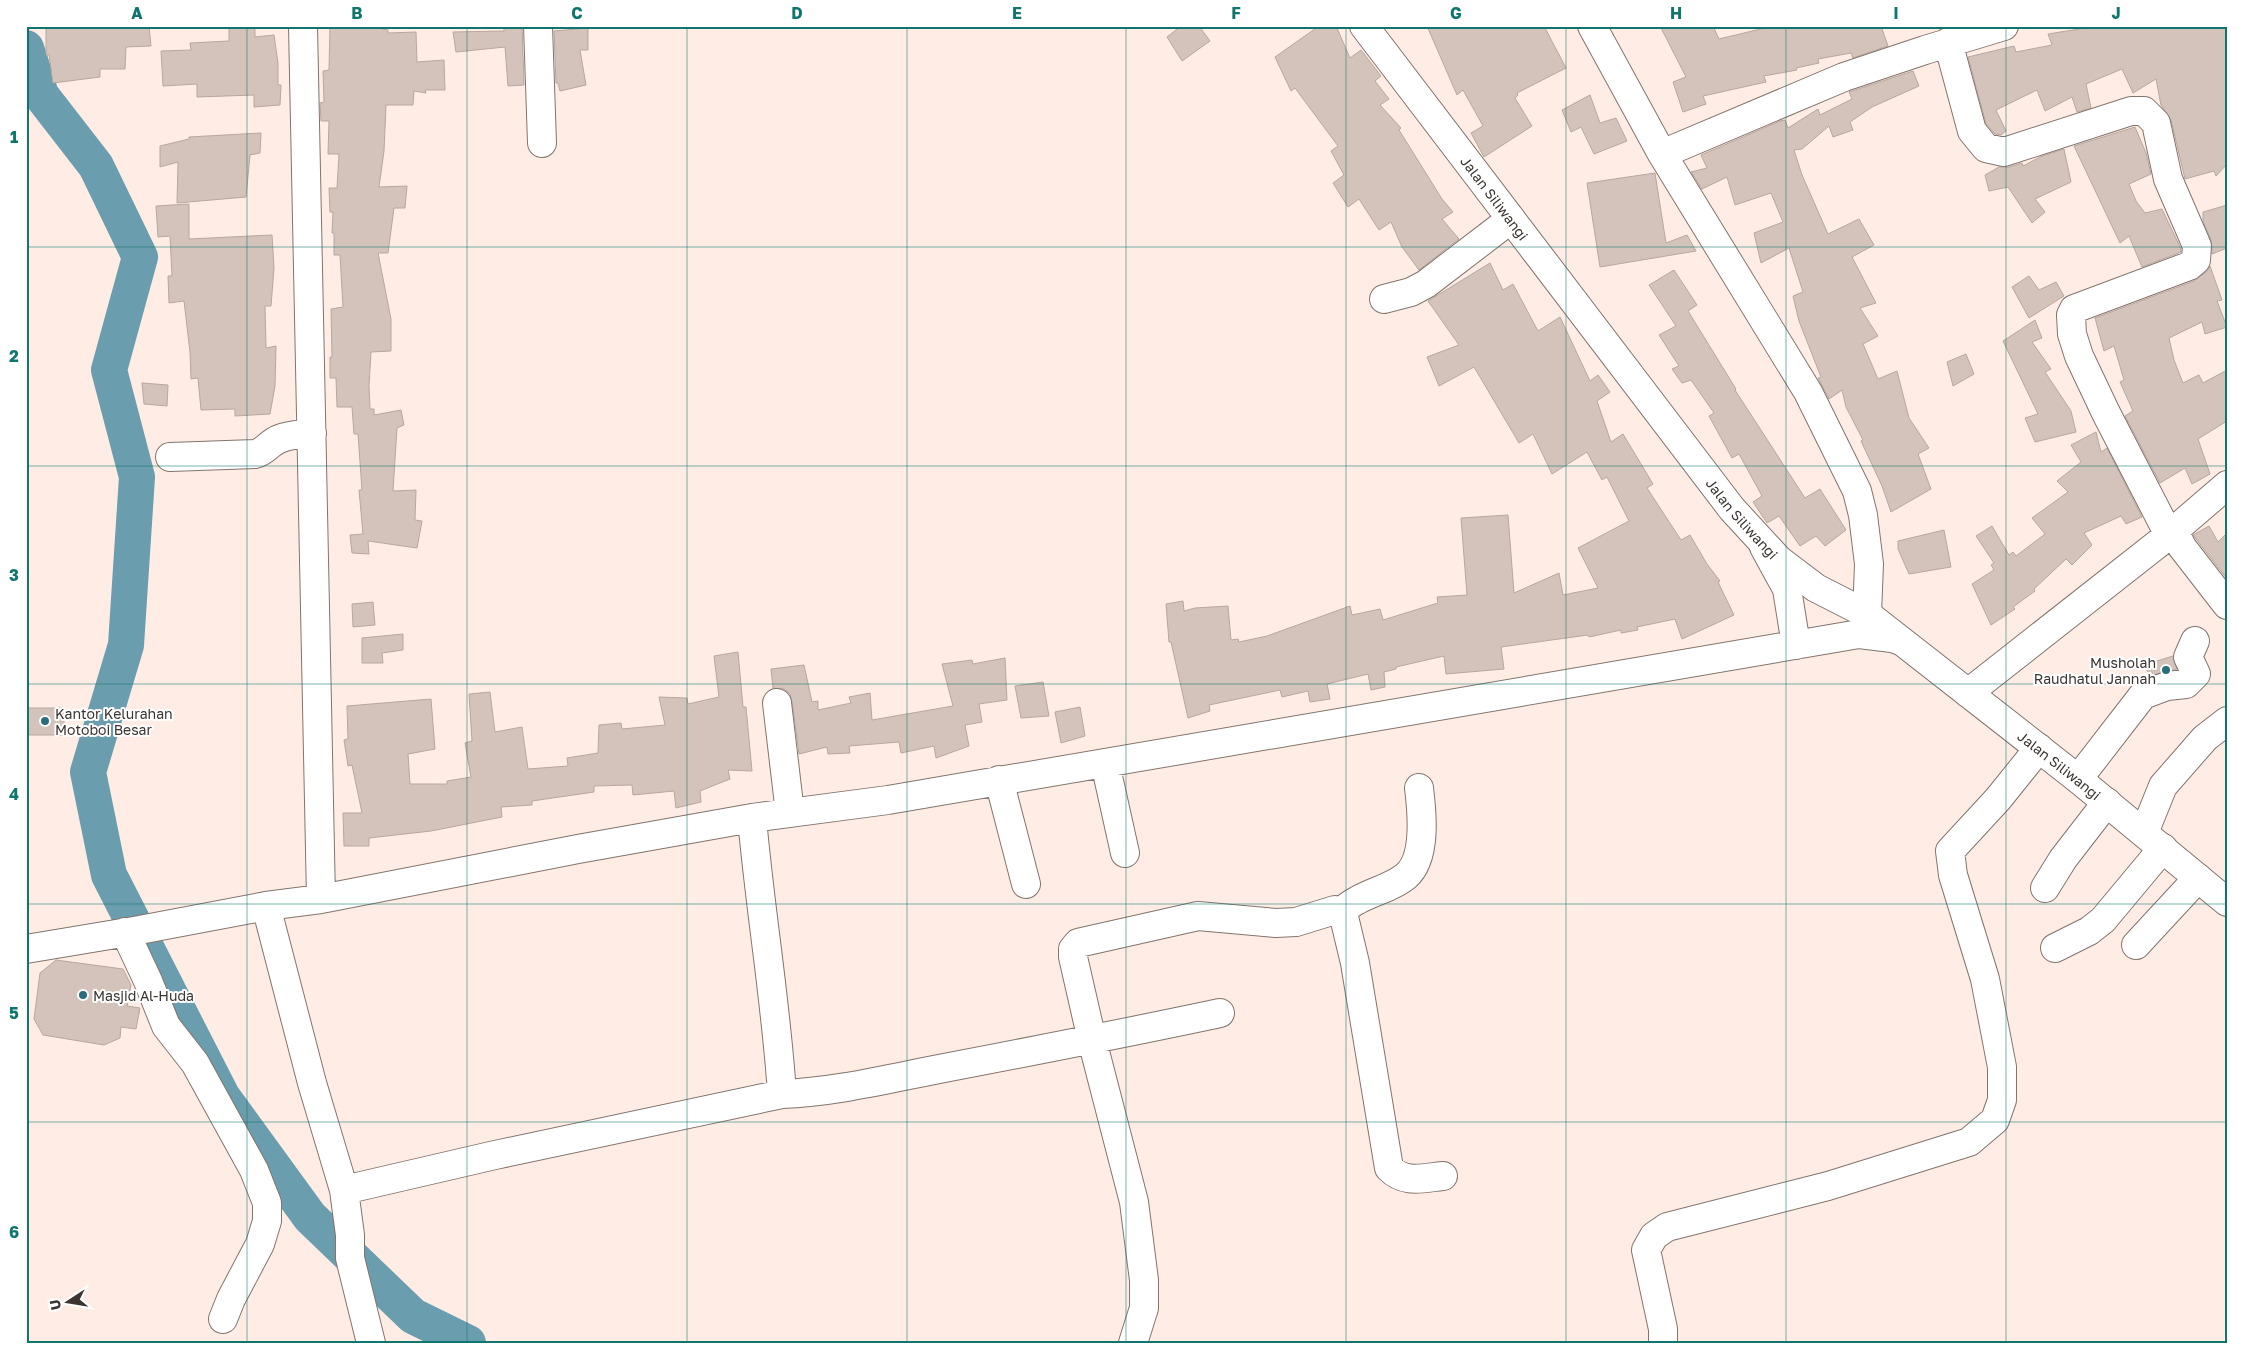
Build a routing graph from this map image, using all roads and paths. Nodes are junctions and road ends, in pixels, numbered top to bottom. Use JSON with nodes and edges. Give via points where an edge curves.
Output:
{"nodes":[{"id":1,"x":303,"y":26,"type":"edge"},
{"id":2,"x":538,"y":26,"type":"edge"},
{"id":3,"x":1364,"y":26,"type":"edge"},
{"id":4,"x":1592,"y":26,"type":"edge"},
{"id":5,"x":2004,"y":26,"type":"edge"},
{"id":6,"x":1928,"y":49,"type":"junction"},
{"id":7,"x":542,"y":143,"type":"dead end"},
{"id":8,"x":1662,"y":154,"type":"junction"},
{"id":9,"x":1511,"y":219,"type":"junction"},
{"id":10,"x":1384,"y":299,"type":"dead end"},
{"id":11,"x":312,"y":433,"type":"junction"},
{"id":12,"x":170,"y":457,"type":"dead end"},
{"id":13,"x":2227,"y":485,"type":"edge"},
{"id":14,"x":2171,"y":533,"type":"junction"},
{"id":15,"x":1764,"y":546,"type":"junction"},
{"id":16,"x":2227,"y":605,"type":"edge"},
{"id":17,"x":1867,"y":614,"type":"junction"},
{"id":18,"x":1901,"y":641,"type":"junction"},
{"id":19,"x":2195,"y":641,"type":"dead end"},
{"id":20,"x":1796,"y":645,"type":"junction"},
{"id":21,"x":1962,"y":688,"type":"junction"},
{"id":22,"x":777,"y":703,"type":"dead end"},
{"id":23,"x":2227,"y":721,"type":"edge"},
{"id":24,"x":2039,"y":748,"type":"junction"},
{"id":25,"x":1105,"y":763,"type":"junction"},
{"id":26,"x":2078,"y":779,"type":"junction"},
{"id":27,"x":999,"y":780,"type":"junction"},
{"id":28,"x":1419,"y":788,"type":"dead end"},
{"id":29,"x":2106,"y":802,"type":"junction"},
{"id":30,"x":790,"y":813,"type":"junction"},
{"id":31,"x":752,"y":818,"type":"junction"},
{"id":32,"x":2154,"y":841,"type":"junction"},
{"id":33,"x":1125,"y":853,"type":"dead end"},
{"id":34,"x":2198,"y":878,"type":"junction"},
{"id":35,"x":1026,"y":884,"type":"dead end"},
{"id":36,"x":2045,"y":888,"type":"dead end"},
{"id":37,"x":321,"y":899,"type":"junction"},
{"id":38,"x":2227,"y":902,"type":"edge"},
{"id":39,"x":266,"y":906,"type":"junction"},
{"id":40,"x":1339,"y":913,"type":"junction"},
{"id":41,"x":134,"y":931,"type":"junction"},
{"id":42,"x":2136,"y":945,"type":"dead end"},
{"id":43,"x":2055,"y":948,"type":"dead end"},
{"id":44,"x":26,"y":949,"type":"edge"},
{"id":45,"x":1220,"y":1013,"type":"dead end"},
{"id":46,"x":1092,"y":1040,"type":"junction"},
{"id":47,"x":782,"y":1094,"type":"junction"},
{"id":48,"x":1443,"y":1176,"type":"dead end"},
{"id":49,"x":344,"y":1190,"type":"junction"},
{"id":50,"x":223,"y":1319,"type":"dead end"},
{"id":51,"x":370,"y":1343,"type":"edge"},
{"id":52,"x":1133,"y":1343,"type":"edge"},
{"id":53,"x":1663,"y":1343,"type":"edge"}],
"edges":[{"from":1,"to":11,"type":"street"},
{"from":2,"to":7,"type":"street"},
{"from":3,"to":9,"type":"street","name":"Jalan Siliwangi"},
{"from":4,"to":8,"type":"street"},
{"from":5,"to":6,"type":"street"},
{"from":6,"to":8,"type":"street","via":[[1844,77]]},
{"from":6,"to":14,"type":"street","via":[[1962,89],[1972,131],[1986,148],[2004,152],[2131,111],[2144,111],[2156,122],[2168,179],[2197,246],[2196,260],[2189,266],[2074,309],[2071,320],[2079,356]]},
{"from":8,"to":17,"type":"street","via":[[1808,392],[1857,490],[1869,564]]},
{"from":9,"to":10,"type":"street","via":[[1426,284]]},
{"from":9,"to":15,"type":"street","name":"Jalan Siliwangi","via":[[1732,509]]},
{"from":11,"to":12,"type":"street","via":[[282,438],[272,442],[261,453]]},
{"from":11,"to":37,"type":"street"},
{"from":13,"to":14,"type":"street"},
{"from":14,"to":16,"type":"street"},
{"from":14,"to":21,"type":"street"},
{"from":15,"to":17,"type":"street","name":"Jalan Siliwangi","via":[[1816,588]]},
{"from":15,"to":20,"type":"street","via":[[1787,589]]},
{"from":17,"to":18,"type":"street","name":"Jalan Siliwangi"},
{"from":18,"to":20,"type":"street","via":[[1859,634]]},
{"from":18,"to":21,"type":"street","name":"Jalan Siliwangi"},
{"from":19,"to":26,"type":"street","via":[[2188,657],[2196,674],[2186,684],[2167,686],[2143,695]]},
{"from":20,"to":25,"type":"street"},
{"from":21,"to":24,"type":"street","name":"Jalan Siliwangi"},
{"from":22,"to":30,"type":"street"},
{"from":23,"to":32,"type":"street","via":[[2205,738],[2163,786]]},
{"from":24,"to":26,"type":"street","name":"Jalan Siliwangi"},
{"from":24,"to":53,"type":"street","via":[[1950,851],[1953,875],[1985,980],[2002,1066],[2002,1100],[1995,1120],[1969,1142],[1828,1186],[1667,1227],[1654,1236],[1646,1250],[1663,1329]]},
{"from":25,"to":27,"type":"street"},
{"from":25,"to":33,"type":"street"},
{"from":26,"to":29,"type":"street","name":"Jalan Siliwangi"},
{"from":27,"to":30,"type":"street"},
{"from":27,"to":35,"type":"street"},
{"from":28,"to":40,"type":"street","via":[[1423,819],[1413,869],[1406,877],[1358,899]]},
{"from":29,"to":32,"type":"street","name":"Jalan Siliwangi"},
{"from":29,"to":36,"type":"street"},
{"from":30,"to":31,"type":"street"},
{"from":31,"to":37,"type":"street"},
{"from":31,"to":47,"type":"street","via":[[774,996]]},
{"from":32,"to":34,"type":"street","name":"Jalan Siliwangi"},
{"from":32,"to":43,"type":"street","via":[[2103,920]]},
{"from":34,"to":38,"type":"street","name":"Jalan Siliwangi"},
{"from":34,"to":42,"type":"street"},
{"from":37,"to":39,"type":"street"},
{"from":39,"to":41,"type":"street"},
{"from":39,"to":49,"type":"street","via":[[312,1083]]},
{"from":40,"to":46,"type":"street","via":[[1335,910],[1296,922],[1276,924],[1198,916],[1078,943],[1073,949],[1073,957]]},
{"from":40,"to":48,"type":"street","via":[[1344,917],[1355,962],[1389,1168],[1397,1176],[1410,1178]]},
{"from":41,"to":44,"type":"street"},
{"from":41,"to":50,"type":"street","via":[[166,1026],[195,1063],[254,1170],[267,1203],[267,1221],[260,1244]]},
{"from":45,"to":46,"type":"street"},
{"from":46,"to":47,"type":"street","via":[[808,1093]]},
{"from":46,"to":52,"type":"street","via":[[1134,1202],[1144,1280],[1144,1308]]},
{"from":47,"to":49,"type":"street"},
{"from":49,"to":51,"type":"street","via":[[350,1247]]}]}
